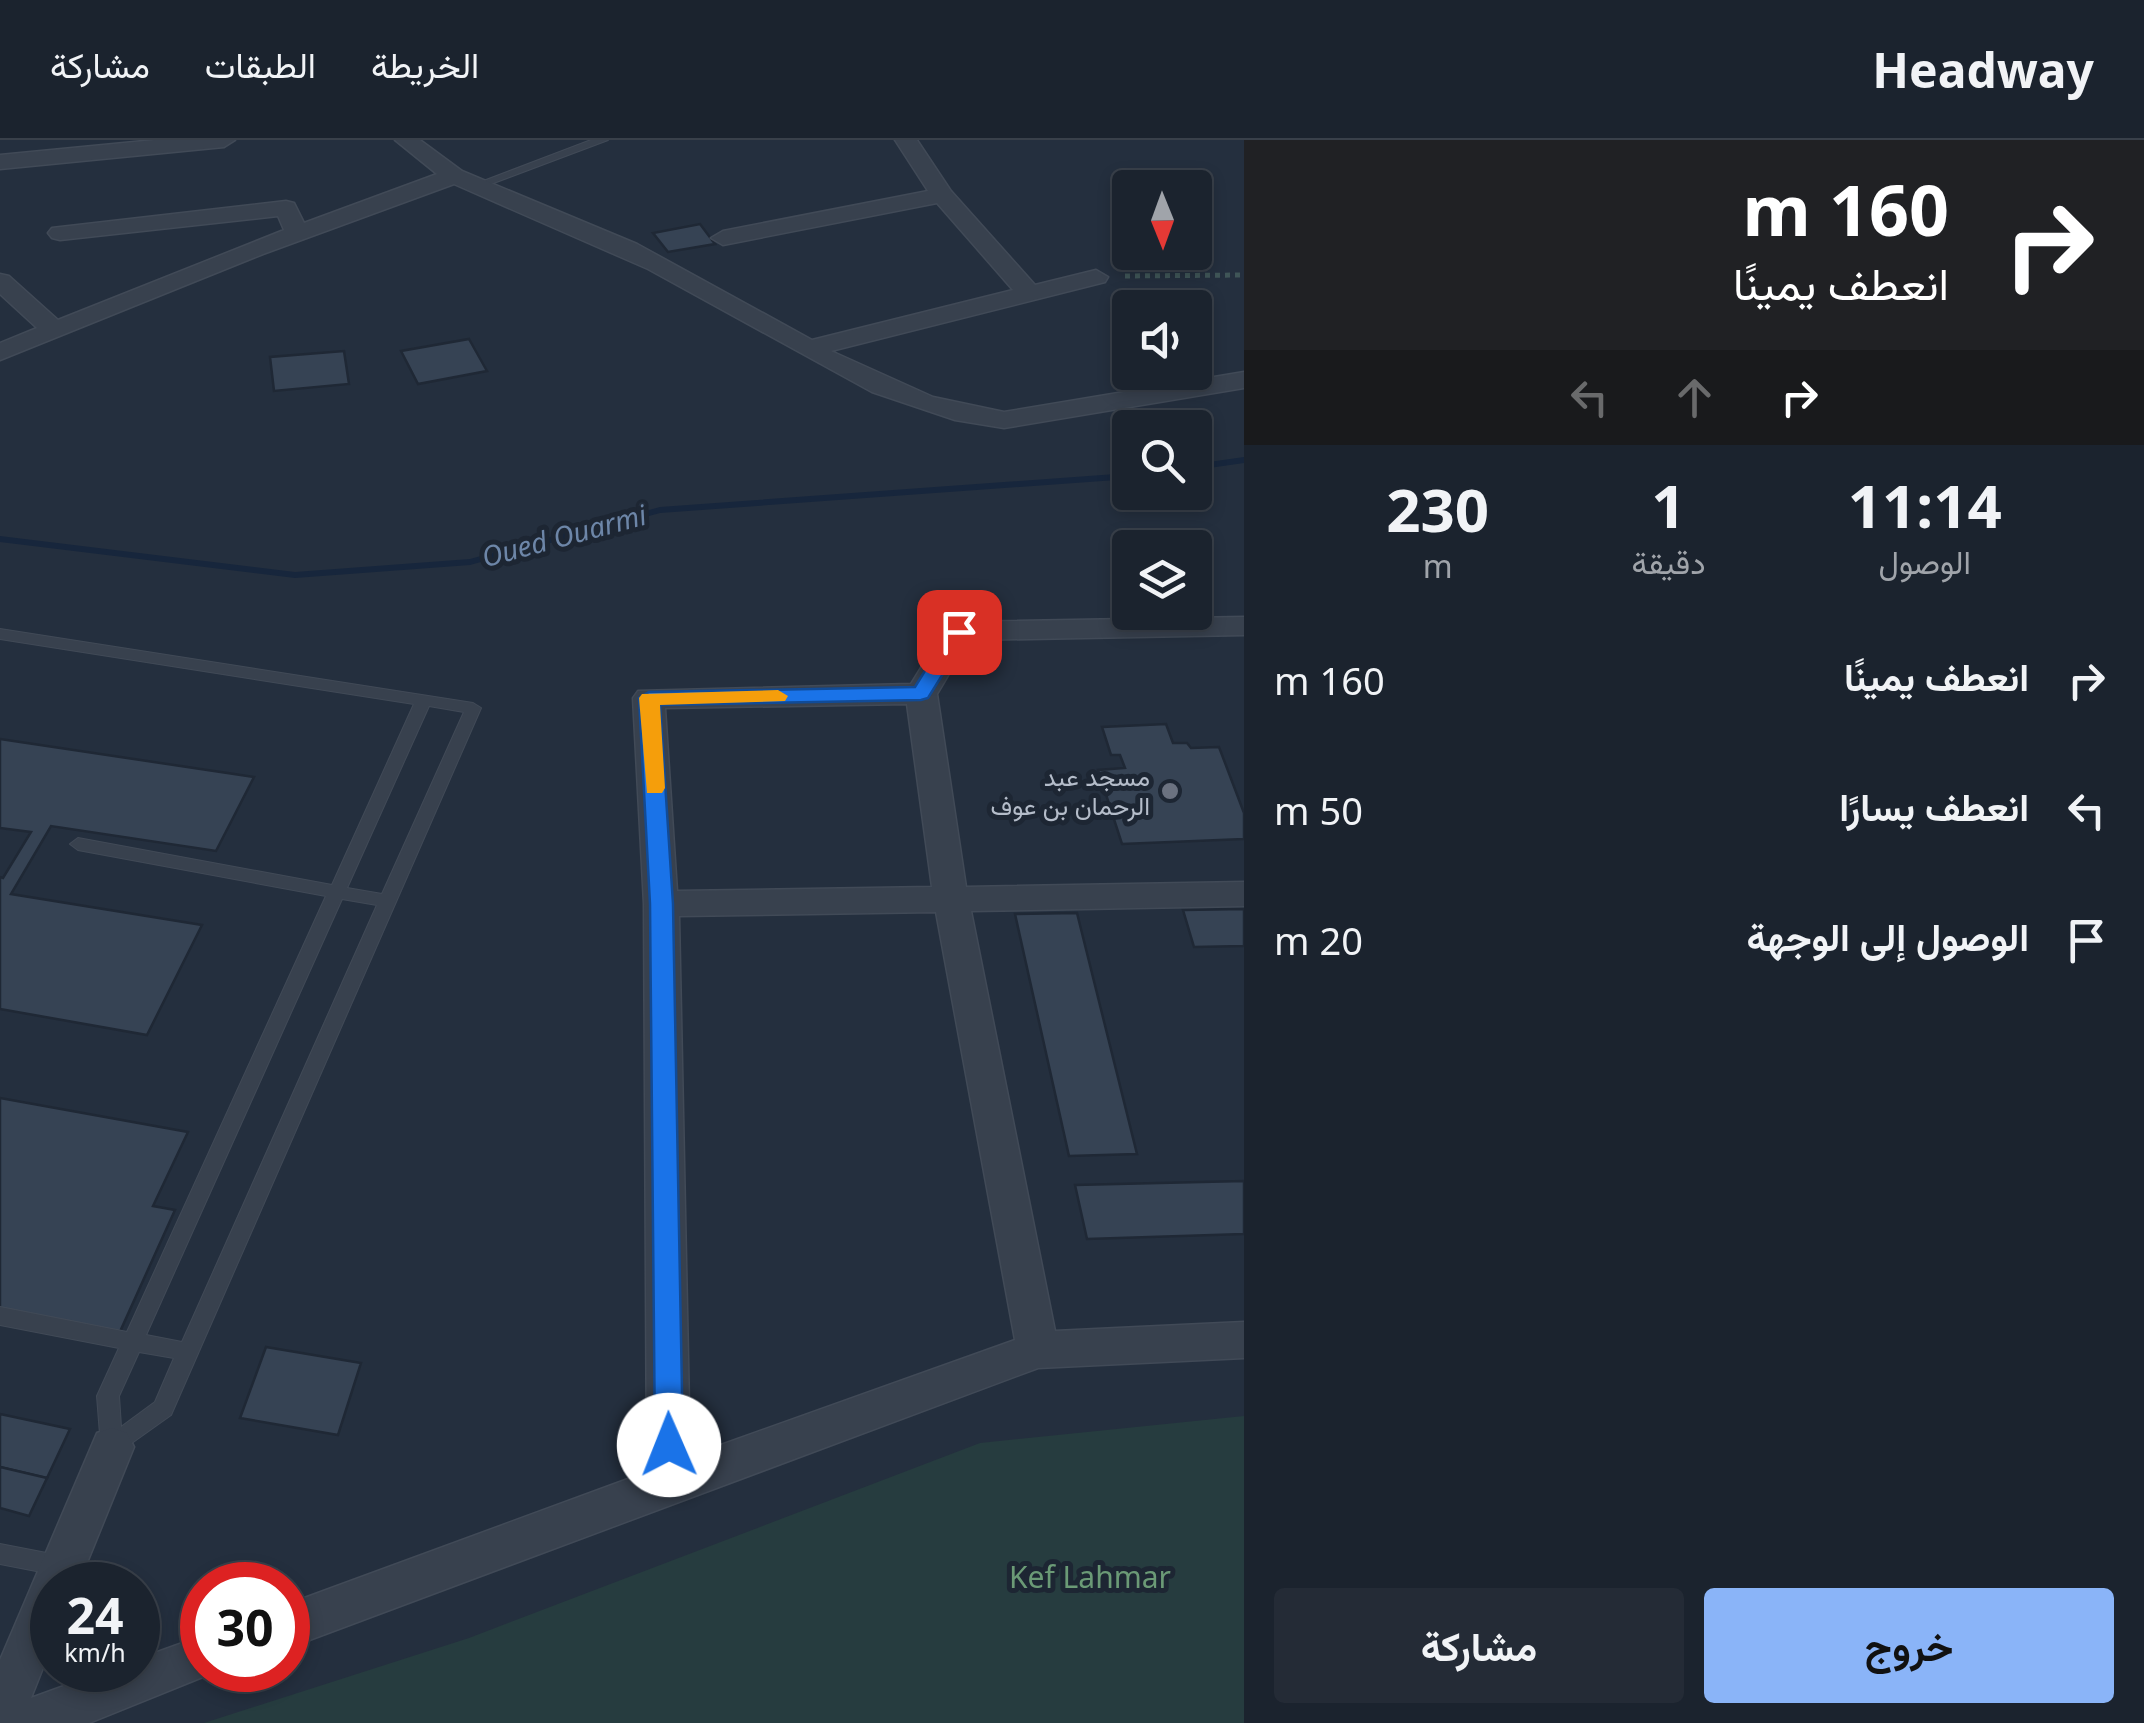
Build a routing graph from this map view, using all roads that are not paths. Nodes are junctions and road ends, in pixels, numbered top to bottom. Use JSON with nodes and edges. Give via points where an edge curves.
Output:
{"nodes":[{"id":1,"x":224,"y":140,"type":"edge"},
{"id":2,"x":406,"y":140,"type":"edge"},
{"id":3,"x":602,"y":140,"type":"edge"},
{"id":4,"x":906,"y":140,"type":"edge"},
{"id":5,"x":0,"y":162,"type":"edge"},
{"id":6,"x":454,"y":176,"type":"junction"},
{"id":7,"x":479,"y":185,"type":"junction"},
{"id":8,"x":942,"y":196,"type":"junction"},
{"id":9,"x":297,"y":233,"type":"junction"},
{"id":10,"x":60,"y":234,"type":"dead end"},
{"id":11,"x":723,"y":238,"type":"dead end"},
{"id":12,"x":1096,"y":278,"type":"road end"},
{"id":13,"x":0,"y":281,"type":"edge"},
{"id":14,"x":1030,"y":294,"type":"junction"},
{"id":15,"x":53,"y":328,"type":"junction"},
{"id":16,"x":811,"y":348,"type":"junction"},
{"id":17,"x":0,"y":352,"type":"edge"},
{"id":18,"x":1244,"y":380,"type":"edge"},
{"id":19,"x":1244,"y":626,"type":"edge"},
{"id":20,"x":0,"y":634,"type":"edge"},
{"id":21,"x":921,"y":694,"type":"junction"},
{"id":22,"x":424,"y":700,"type":"junction"},
{"id":23,"x":78,"y":844,"type":"dead end"},
{"id":24,"x":337,"y":891,"type":"junction"},
{"id":25,"x":1244,"y":894,"type":"edge"},
{"id":26,"x":951,"y":899,"type":"junction"},
{"id":27,"x":387,"y":901,"type":"junction"},
{"id":28,"x":662,"y":904,"type":"junction"},
{"id":29,"x":0,"y":1316,"type":"edge"},
{"id":30,"x":1244,"y":1340,"type":"edge"},
{"id":31,"x":133,"y":1341,"type":"junction"},
{"id":32,"x":1038,"y":1350,"type":"junction"},
{"id":33,"x":187,"y":1352,"type":"junction"},
{"id":34,"x":112,"y":1447,"type":"junction"},
{"id":35,"x":669,"y":1484,"type":"junction"},
{"id":36,"x":0,"y":1554,"type":"edge"},
{"id":37,"x":64,"y":1562,"type":"edge"},
{"id":38,"x":30,"y":1568,"type":"edge"},
{"id":39,"x":310,"y":1618,"type":"edge"},
{"id":40,"x":30,"y":1643,"type":"edge"},
{"id":41,"x":180,"y":1666,"type":"edge"},
{"id":42,"x":0,"y":1716,"type":"edge"},
{"id":43,"x":28,"y":1723,"type":"edge"}],
"edges":[{"from":1,"to":5,"type":"street"},
{"from":2,"to":6,"type":"street"},
{"from":3,"to":7,"type":"lane"},
{"from":4,"to":8,"type":"street"},
{"from":6,"to":7,"type":"street"},
{"from":6,"to":9,"type":"street"},
{"from":7,"to":16,"type":"street","via":[[578,222]]},
{"from":8,"to":11,"type":"street"},
{"from":8,"to":14,"type":"street"},
{"from":9,"to":10,"type":"street","via":[[286,208]]},
{"from":9,"to":15,"type":"street"},
{"from":12,"to":14,"type":"street"},
{"from":13,"to":15,"type":"street"},
{"from":14,"to":16,"type":"street"},
{"from":15,"to":17,"type":"street"},
{"from":16,"to":18,"type":"street","via":[[907,397],[968,419],[1004,420]]},
{"from":19,"to":21,"type":"street","via":[[959,632]]},
{"from":20,"to":22,"type":"lane"},
{"from":21,"to":26,"type":"street"},
{"from":21,"to":28,"type":"street","via":[[649,698]]},
{"from":22,"to":24,"type":"lane"},
{"from":22,"to":27,"type":"lane","via":[[473,708]]},
{"from":23,"to":24,"type":"lane"},
{"from":24,"to":27,"type":"lane"},
{"from":24,"to":31,"type":"lane"},
{"from":25,"to":26,"type":"street"},
{"from":26,"to":28,"type":"street"},
{"from":26,"to":32,"type":"street"},
{"from":27,"to":33,"type":"lane"},
{"from":28,"to":35,"type":"street"},
{"from":29,"to":31,"type":"lane"},
{"from":30,"to":32,"type":"street"},
{"from":31,"to":33,"type":"lane"},
{"from":31,"to":34,"type":"lane","via":[[108,1396]]},
{"from":32,"to":35,"type":"street"},
{"from":33,"to":34,"type":"lane","via":[[163,1408]]},
{"from":34,"to":37,"type":"street"},
{"from":35,"to":39,"type":"street"},
{"from":36,"to":38,"type":"lane"},
{"from":40,"to":42,"type":"street"},
{"from":41,"to":43,"type":"street"}]}
